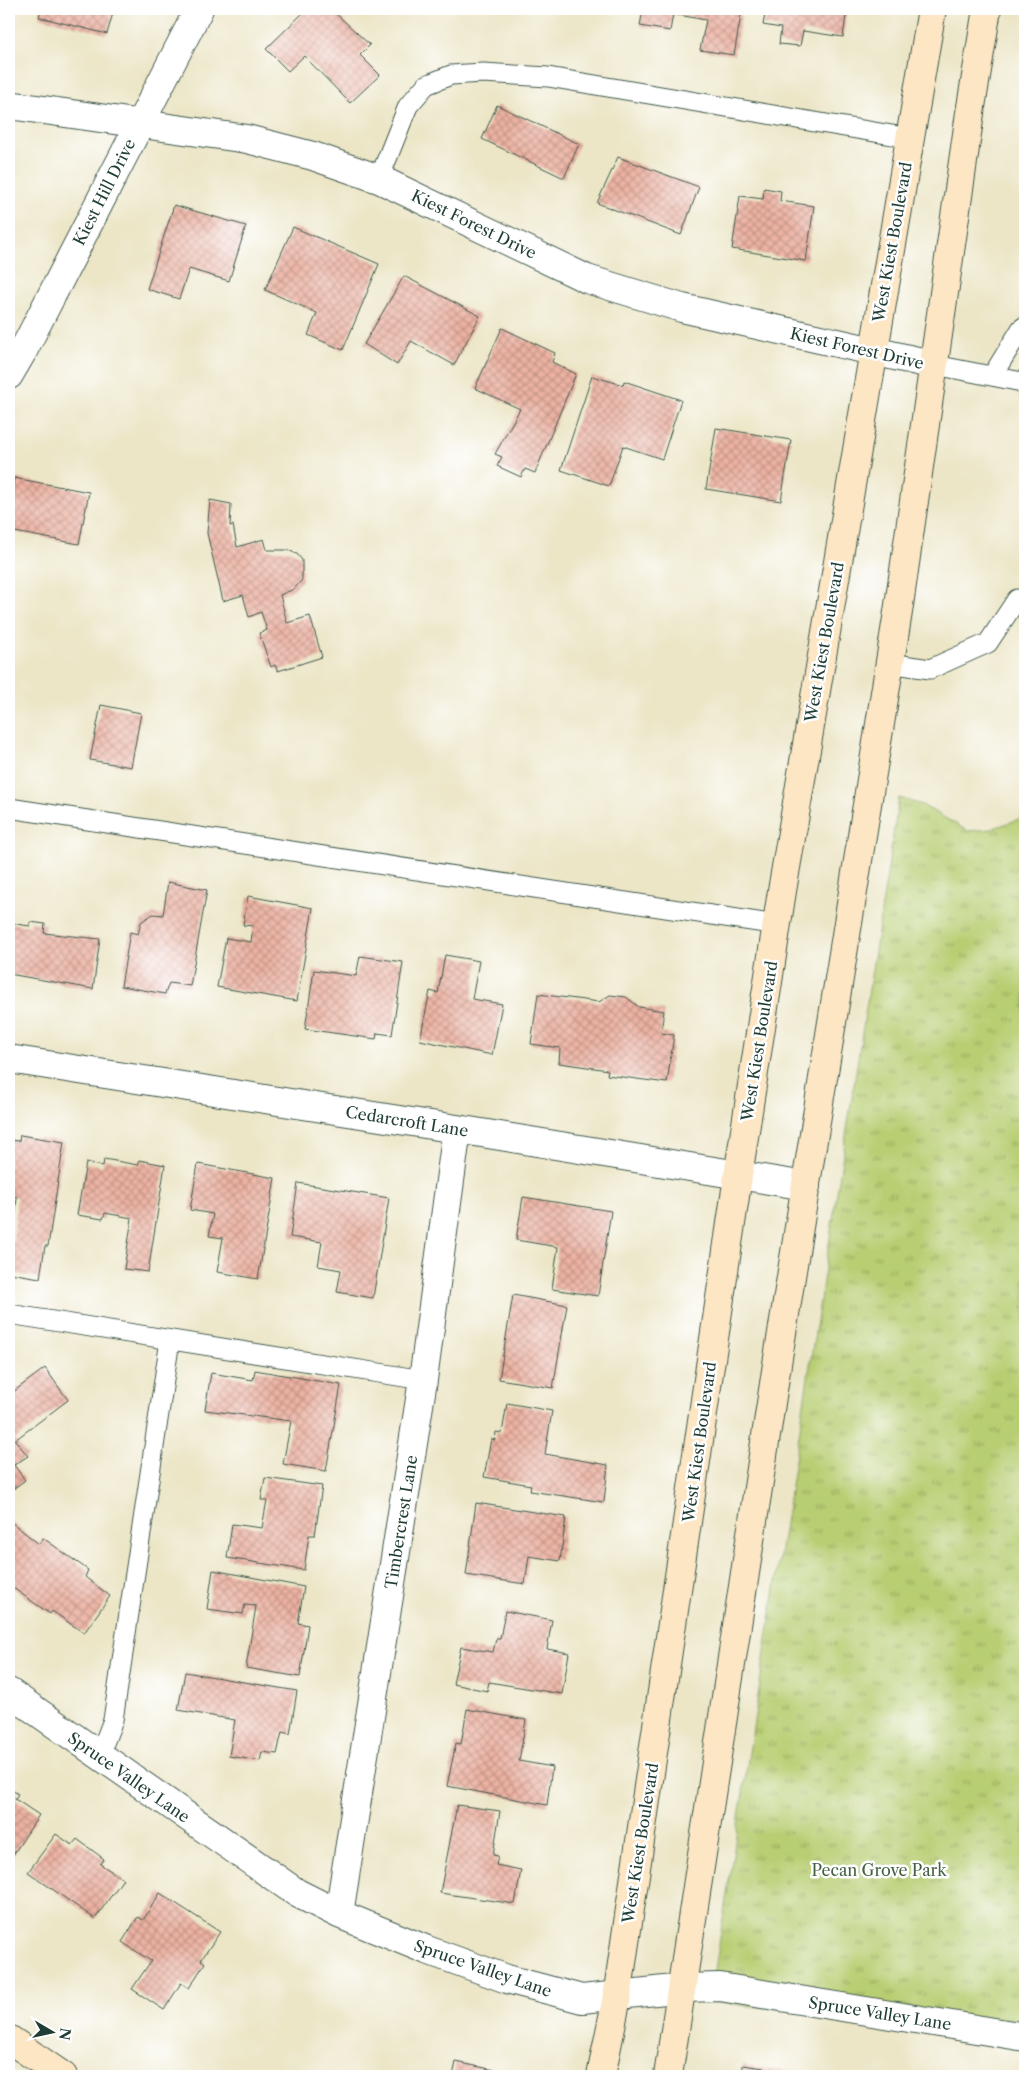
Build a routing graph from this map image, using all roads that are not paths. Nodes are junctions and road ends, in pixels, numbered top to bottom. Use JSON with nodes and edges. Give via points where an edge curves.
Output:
{"nodes":[{"id":1,"x":199,"y":9,"type":"edge"},
{"id":2,"x":932,"y":9,"type":"edge"},
{"id":3,"x":987,"y":9,"type":"edge"},
{"id":4,"x":9,"y":105,"type":"edge"},
{"id":5,"x":140,"y":122,"type":"junction"},
{"id":6,"x":910,"y":138,"type":"junction"},
{"id":7,"x":379,"y":178,"type":"junction"},
{"id":8,"x":1025,"y":326,"type":"edge"},
{"id":9,"x":873,"y":352,"type":"junction"},
{"id":10,"x":935,"y":365,"type":"junction"},
{"id":11,"x":9,"y":375,"type":"edge"},
{"id":12,"x":992,"y":376,"type":"junction"},
{"id":13,"x":1025,"y":386,"type":"edge"},
{"id":14,"x":1017,"y":599,"type":"dead end"},
{"id":15,"x":889,"y":663,"type":"junction"},
{"id":16,"x":9,"y":808,"type":"edge"},
{"id":17,"x":777,"y":925,"type":"junction"},
{"id":18,"x":9,"y":1060,"type":"edge"},
{"id":19,"x":457,"y":1129,"type":"junction"},
{"id":20,"x":738,"y":1176,"type":"junction"},
{"id":21,"x":806,"y":1186,"type":"junction"},
{"id":22,"x":9,"y":1314,"type":"edge"},
{"id":23,"x":170,"y":1340,"type":"junction"},
{"id":24,"x":423,"y":1380,"type":"junction"},
{"id":25,"x":9,"y":1692,"type":"edge"},
{"id":26,"x":99,"y":1756,"type":"junction"},
{"id":27,"x":339,"y":1914,"type":"junction"},
{"id":28,"x":683,"y":1988,"type":"junction"},
{"id":29,"x":617,"y":1997,"type":"junction"},
{"id":30,"x":1025,"y":2037,"type":"edge"},
{"id":31,"x":9,"y":2039,"type":"edge"},
{"id":32,"x":63,"y":2076,"type":"edge"},
{"id":33,"x":601,"y":2076,"type":"edge"},
{"id":34,"x":668,"y":2076,"type":"edge"}],
"edges":[{"from":1,"to":5,"type":"street","name":"Kiest Hill Drive"},
{"from":2,"to":6,"type":"main road","name":"West Kiest Boulevard"},
{"from":3,"to":10,"type":"main road"},
{"from":4,"to":5,"type":"street","name":"Kiest Forest Drive"},
{"from":5,"to":7,"type":"street","name":"Kiest Forest Drive","via":[[247,139]]},
{"from":5,"to":11,"type":"street","name":"Kiest Hill Drive"},
{"from":6,"to":7,"type":"lane","via":[[548,77],[483,73],[451,76],[426,85],[408,106]]},
{"from":6,"to":9,"type":"main road","name":"West Kiest Boulevard"},
{"from":7,"to":9,"type":"street","name":"Kiest Forest Drive","via":[[587,279],[682,308]]},
{"from":8,"to":12,"type":"lane"},
{"from":9,"to":10,"type":"street","name":"Kiest Forest Drive"},
{"from":9,"to":17,"type":"main road","name":"West Kiest Boulevard"},
{"from":10,"to":12,"type":"lane"},
{"from":10,"to":15,"type":"main road"},
{"from":12,"to":13,"type":"lane","via":[[1022,382]]},
{"from":14,"to":15,"type":"lane","via":[[988,643],[930,669]]},
{"from":15,"to":21,"type":"main road"},
{"from":16,"to":17,"type":"lane"},
{"from":17,"to":20,"type":"main road","name":"West Kiest Boulevard"},
{"from":18,"to":19,"type":"street","name":"Cedarcroft Lane"},
{"from":19,"to":20,"type":"street","name":"Cedarcroft Lane"},
{"from":19,"to":24,"type":"street","name":"Timbercrest Lane"},
{"from":20,"to":21,"type":"street","name":"Cedarcroft Lane"},
{"from":20,"to":29,"type":"main road","name":"West Kiest Boulevard"},
{"from":21,"to":28,"type":"main road"},
{"from":22,"to":23,"type":"lane"},
{"from":23,"to":24,"type":"lane"},
{"from":23,"to":26,"type":"lane","via":[[113,1720]]},
{"from":24,"to":27,"type":"street","name":"Timbercrest Lane"},
{"from":25,"to":26,"type":"street","name":"Spruce Valley Lane"},
{"from":26,"to":27,"type":"street","name":"Spruce Valley Lane","via":[[297,1894]]},
{"from":27,"to":29,"type":"street","name":"Spruce Valley Lane","via":[[507,1979],[582,1999]]},
{"from":28,"to":29,"type":"street","name":"Spruce Valley Lane"},
{"from":28,"to":30,"type":"street","name":"Spruce Valley Lane","via":[[720,1987]]},
{"from":28,"to":34,"type":"main road"},
{"from":29,"to":33,"type":"main road","name":"West Kiest Boulevard"},
{"from":31,"to":32,"type":"main road"}]}
